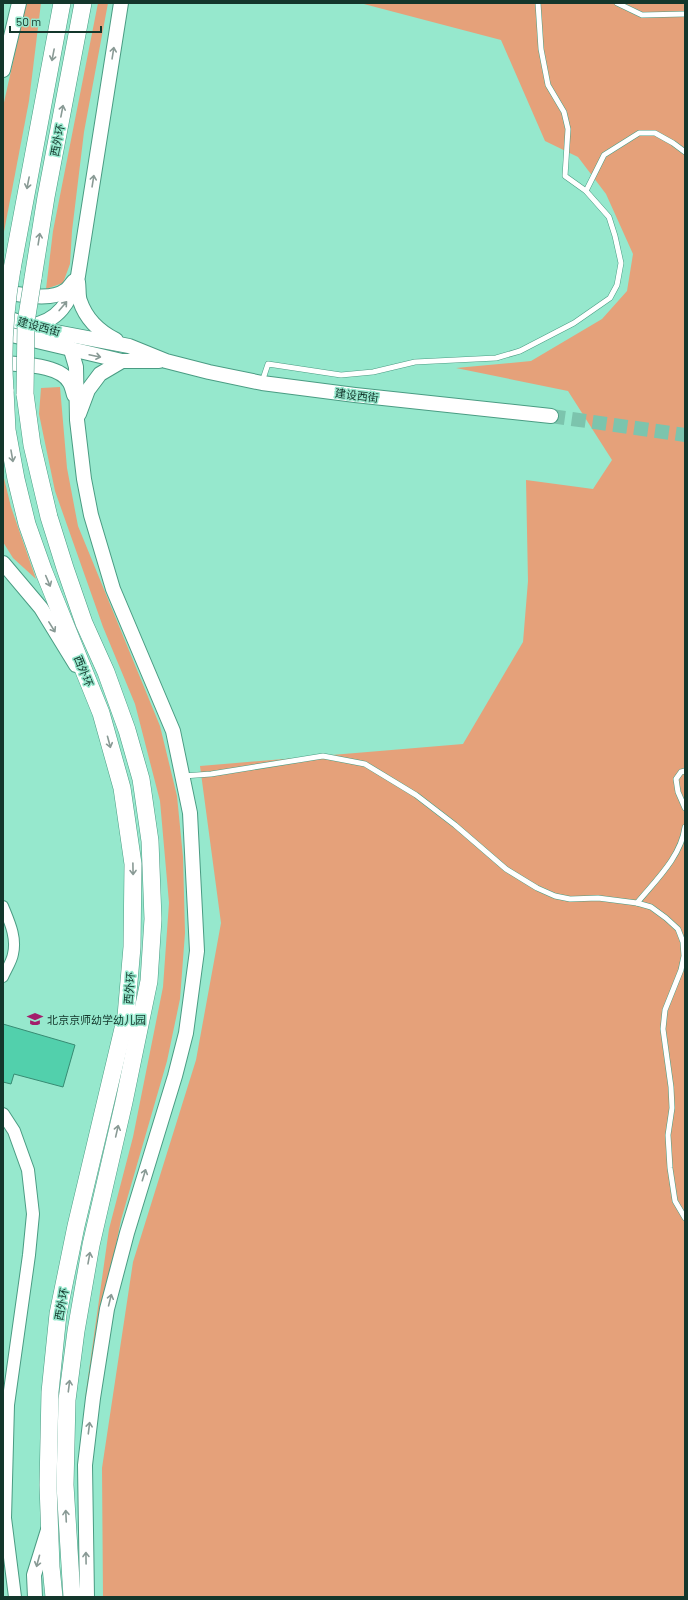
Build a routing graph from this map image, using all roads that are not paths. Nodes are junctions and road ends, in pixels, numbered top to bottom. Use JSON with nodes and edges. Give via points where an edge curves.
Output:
{"nodes":[{"id":1,"x":19,"y":3,"type":"edge"},
{"id":2,"x":62,"y":3,"type":"edge"},
{"id":3,"x":83,"y":3,"type":"edge"},
{"id":4,"x":120,"y":3,"type":"edge"},
{"id":5,"x":538,"y":3,"type":"edge"},
{"id":6,"x":617,"y":3,"type":"edge"},
{"id":7,"x":685,"y":14,"type":"edge"},
{"id":8,"x":3,"y":70,"type":"edge"},
{"id":9,"x":685,"y":152,"type":"edge"},
{"id":10,"x":586,"y":192,"type":"junction"},
{"id":11,"x":78,"y":276,"type":"junction"},
{"id":12,"x":3,"y":292,"type":"edge"},
{"id":13,"x":3,"y":317,"type":"edge"},
{"id":14,"x":43,"y":328,"type":"junction"},
{"id":15,"x":6,"y":334,"type":"edge"},
{"id":16,"x":129,"y":346,"type":"junction"},
{"id":17,"x":71,"y":350,"type":"junction"},
{"id":18,"x":122,"y":361,"type":"junction"},
{"id":19,"x":166,"y":361,"type":"junction"},
{"id":20,"x":3,"y":364,"type":"edge"},
{"id":21,"x":262,"y":383,"type":"junction"},
{"id":22,"x":76,"y":401,"type":"junction"},
{"id":23,"x":551,"y":416,"type":"tunnel mouth"},
{"id":24,"x":77,"y":420,"type":"junction"},
{"id":25,"x":3,"y":563,"type":"edge"},
{"id":26,"x":104,"y":723,"type":"junction"},
{"id":27,"x":685,"y":771,"type":"edge"},
{"id":28,"x":182,"y":776,"type":"junction"},
{"id":29,"x":685,"y":808,"type":"edge"},
{"id":30,"x":685,"y":827,"type":"edge"},
{"id":31,"x":637,"y":903,"type":"junction"},
{"id":32,"x":3,"y":908,"type":"edge"},
{"id":33,"x":7,"y":961,"type":"edge"},
{"id":34,"x":3,"y":977,"type":"edge"},
{"id":35,"x":3,"y":1114,"type":"edge"},
{"id":36,"x":685,"y":1218,"type":"edge"},
{"id":37,"x":50,"y":1526,"type":"junction"},
{"id":38,"x":14,"y":1597,"type":"edge"},
{"id":39,"x":35,"y":1597,"type":"edge"},
{"id":40,"x":54,"y":1597,"type":"edge"},
{"id":41,"x":72,"y":1597,"type":"edge"},
{"id":42,"x":86,"y":1597,"type":"edge"}],
"edges":[{"from":1,"to":8,"type":"main road"},
{"from":2,"to":26,"type":"highway","name":"西外环","one_way":true,"bridge":true,"via":[[6,306],[4,369],[7,430],[28,524],[44,572]]},
{"from":41,"to":3,"type":"highway","name":"西外环","one_way":true,"bridge":true,"via":[[65,1484],[68,1400],[76,1331],[91,1245],[149,981],[153,919],[150,841],[141,779],[127,730],[106,672],[84,623],[49,517],[32,445],[26,394],[26,322],[46,198]]},
{"from":11,"to":4,"type":"main road","one_way":true},
{"from":5,"to":10,"type":"lane","via":[[548,85],[564,112],[568,129],[565,176]]},
{"from":6,"to":7,"type":"lane","via":[[642,15]]},
{"from":9,"to":10,"type":"lane","via":[[655,133],[639,133],[604,155]]},
{"from":10,"to":21,"type":"lane","via":[[609,217],[621,263],[617,285],[610,298],[574,323],[520,351],[496,358],[415,362],[373,372],[341,375],[268,364]]},
{"from":11,"to":12,"type":"main road","via":[[58,295],[48,297]]},
{"from":14,"to":11,"type":"main road","one_way":true,"via":[[48,319],[63,308],[72,295]]},
{"from":11,"to":16,"type":"main road","via":[[80,301],[93,324],[104,334]]},
{"from":13,"to":14,"type":"main road","name":"建设西街"},
{"from":14,"to":15,"type":"main road"},
{"from":14,"to":16,"type":"main road","name":"建设西街"},
{"from":14,"to":17,"type":"main road","via":[[64,340]]},
{"from":15,"to":17,"type":"main road","name":"建设西街"},
{"from":16,"to":19,"type":"main road","name":"建设西街"},
{"from":17,"to":18,"type":"main road","name":"建设西街","one_way":true},
{"from":17,"to":22,"type":"main road","via":[[76,367]]},
{"from":18,"to":19,"type":"main road","name":"建设西街"},
{"from":18,"to":24,"type":"main road","via":[[100,374],[88,390]]},
{"from":19,"to":21,"type":"main road","name":"建设西街"},
{"from":20,"to":22,"type":"main road","via":[[39,366],[61,374],[70,382]]},
{"from":21,"to":23,"type":"main road","name":"建设西街"},
{"from":22,"to":24,"type":"main road"},
{"from":24,"to":28,"type":"main road","via":[[78,442],[91,515],[113,589],[173,731]]},
{"from":25,"to":26,"type":"main road","one_way":true,"via":[[41,608],[76,665]]},
{"from":26,"to":37,"type":"highway","name":"西外环","one_way":true,"via":[[122,788],[133,864],[132,947],[126,1016],[58,1314],[50,1392]]},
{"from":27,"to":29,"type":"lane","via":[[676,779]]},
{"from":28,"to":31,"type":"lane","via":[[211,774],[323,756],[365,764],[416,795],[506,869],[536,888],[570,899],[598,898]]},
{"from":42,"to":28,"type":"main road","one_way":true,"via":[[85,1465],[107,1310],[186,1033],[197,951],[190,813]]},
{"from":30,"to":31,"type":"lane","via":[[684,836],[669,864]]},
{"from":31,"to":36,"type":"lane","via":[[651,907],[666,918],[678,929],[683,942],[681,970],[665,1010],[663,1028],[671,1087],[672,1108],[668,1135],[670,1168],[675,1201]]},
{"from":32,"to":33,"type":"street","via":[[14,939],[14,954]]},
{"from":33,"to":34,"type":"street"},
{"from":35,"to":38,"type":"street","via":[[14,1131],[28,1170],[32,1214],[29,1255],[8,1405],[5,1518]]},
{"from":37,"to":39,"type":"main road","one_way":true,"via":[[34,1575]]},
{"from":37,"to":40,"type":"highway","name":"西外环"}]}
